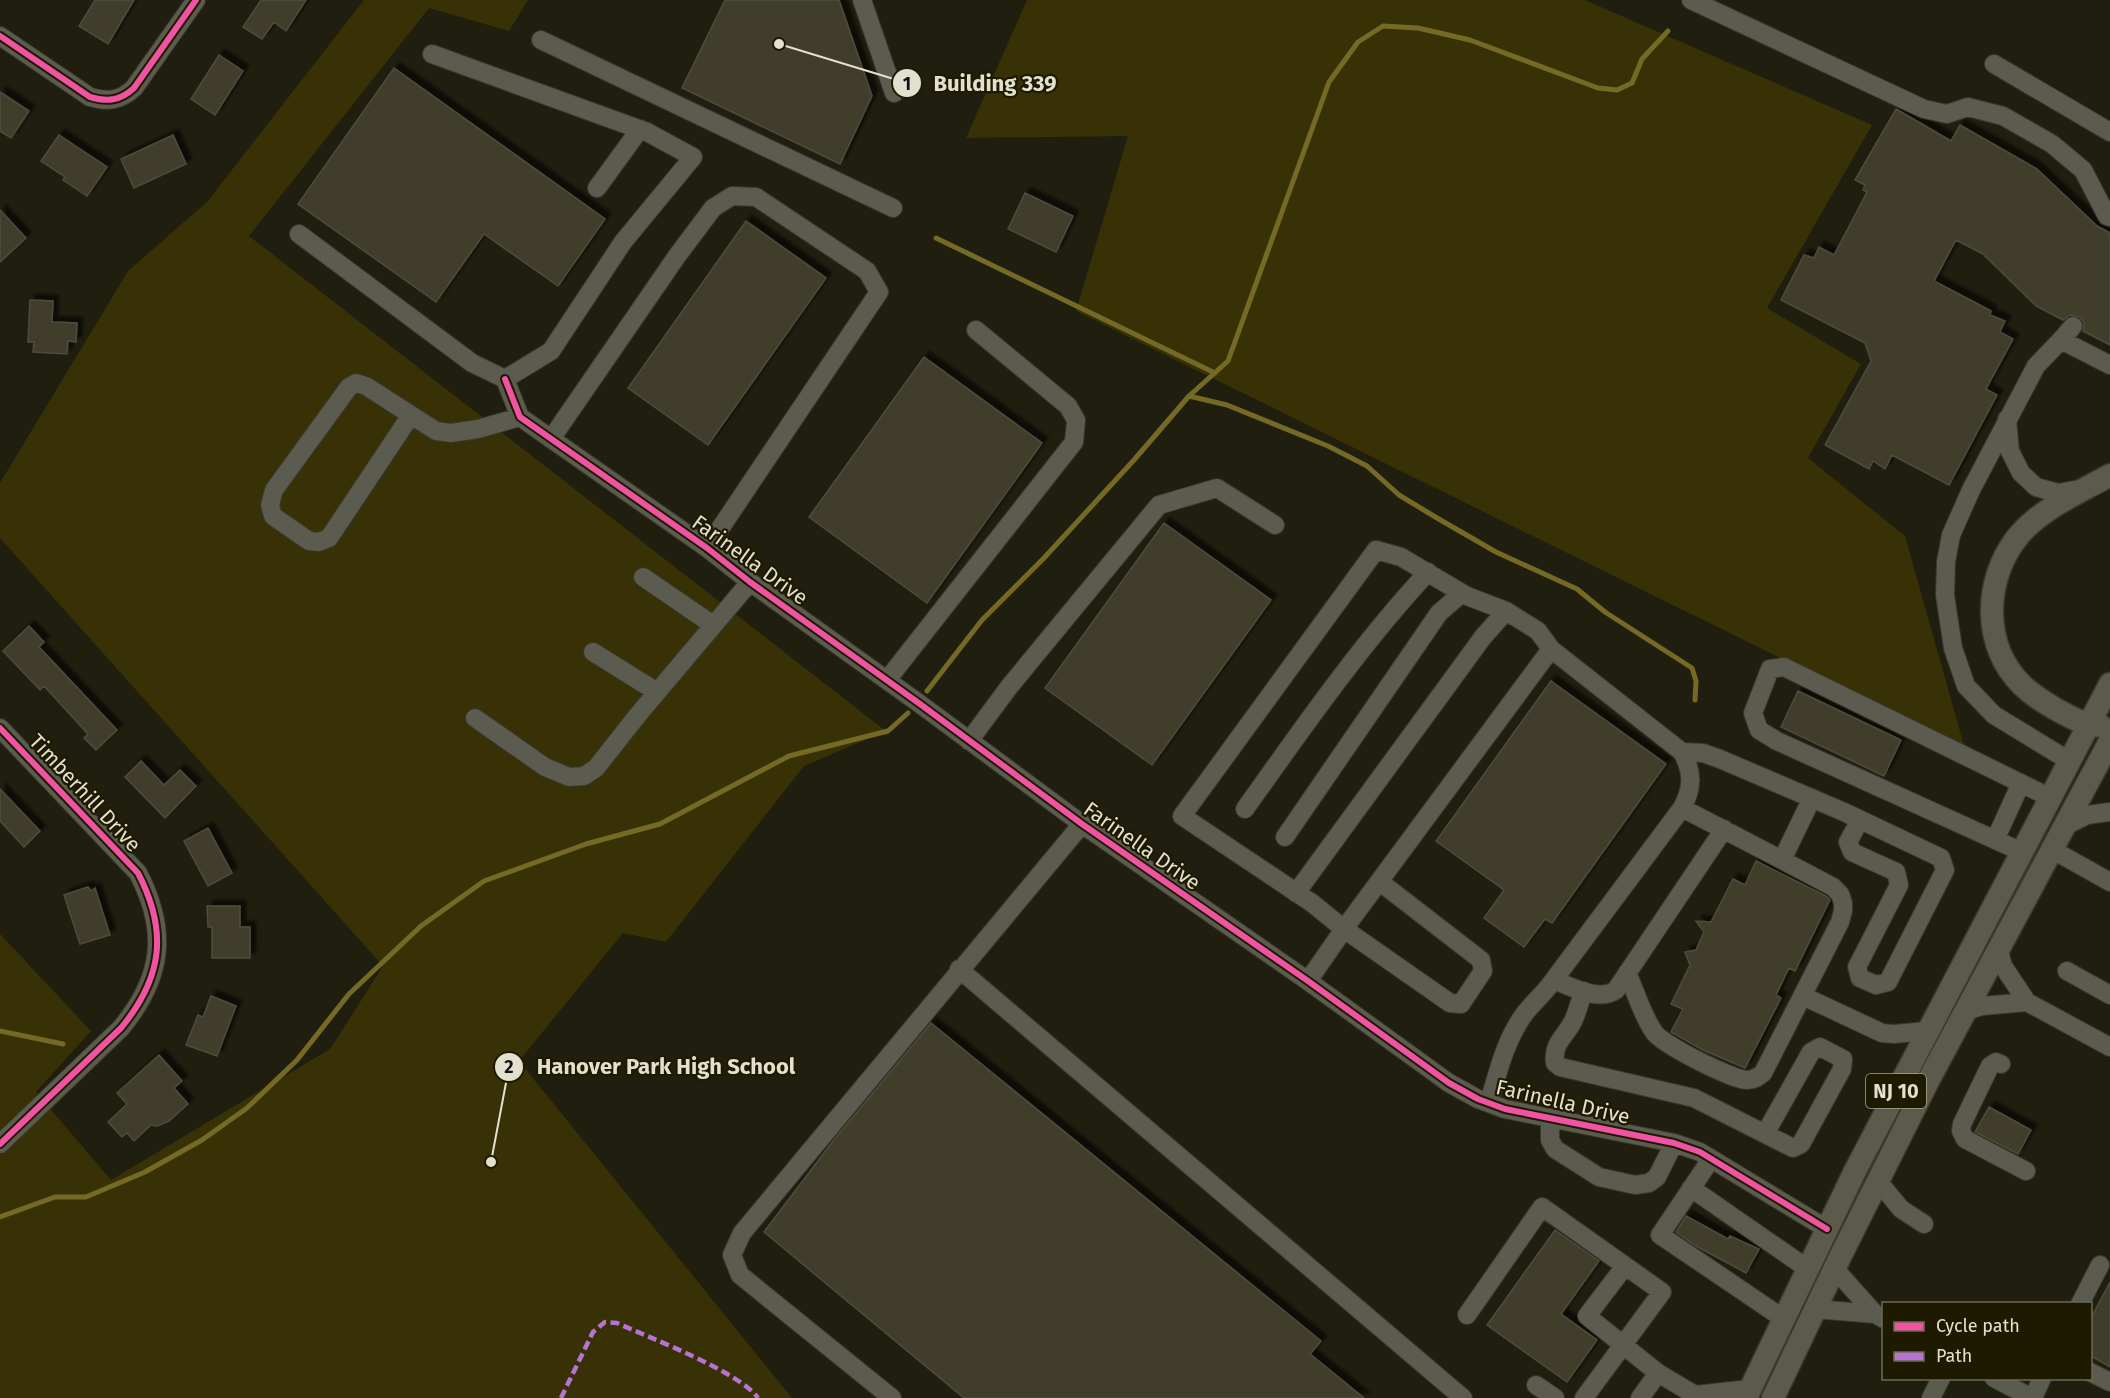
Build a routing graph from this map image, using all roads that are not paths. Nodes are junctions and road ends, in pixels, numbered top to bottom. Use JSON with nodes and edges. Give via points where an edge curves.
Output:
{"nodes":[{"id":1,"x":196,"y":0,"type":"edge"},
{"id":2,"x":862,"y":0,"type":"edge"},
{"id":3,"x":1691,"y":0,"type":"edge"},
{"id":4,"x":0,"y":36,"type":"edge"},
{"id":5,"x":541,"y":40,"type":"dead end"},
{"id":6,"x":432,"y":54,"type":"dead end"},
{"id":7,"x":1994,"y":64,"type":"dead end"},
{"id":8,"x":894,"y":93,"type":"dead end"},
{"id":9,"x":640,"y":129,"type":"junction"},
{"id":10,"x":2110,"y":132,"type":"edge"},
{"id":11,"x":597,"y":188,"type":"dead end"},
{"id":12,"x":893,"y":208,"type":"dead end"},
{"id":13,"x":2110,"y":218,"type":"edge"},
{"id":14,"x":299,"y":234,"type":"dead end"},
{"id":15,"x":2073,"y":326,"type":"dead end"},
{"id":16,"x":976,"y":330,"type":"dead end"},
{"id":17,"x":2061,"y":340,"type":"junction"},
{"id":18,"x":2110,"y":365,"type":"edge"},
{"id":19,"x":505,"y":379,"type":"junction"},
{"id":20,"x":411,"y":415,"type":"junction"},
{"id":21,"x":520,"y":417,"type":"junction"},
{"id":22,"x":2007,"y":418,"type":"junction"},
{"id":23,"x":551,"y":439,"type":"junction"},
{"id":24,"x":2110,"y":475,"type":"edge"},
{"id":25,"x":2088,"y":488,"type":"junction"},
{"id":26,"x":1275,"y":525,"type":"dead end"},
{"id":27,"x":707,"y":548,"type":"junction"},
{"id":28,"x":1428,"y":572,"type":"junction"},
{"id":29,"x":643,"y":577,"type":"dead end"},
{"id":30,"x":750,"y":582,"type":"junction"},
{"id":31,"x":1462,"y":593,"type":"junction"},
{"id":32,"x":1506,"y":611,"type":"junction"},
{"id":33,"x":713,"y":625,"type":"junction"},
{"id":34,"x":1551,"y":648,"type":"junction"},
{"id":35,"x":593,"y":652,"type":"dead end"},
{"id":36,"x":887,"y":680,"type":"junction"},
{"id":37,"x":2110,"y":684,"type":"edge"},
{"id":38,"x":657,"y":692,"type":"junction"},
{"id":39,"x":475,"y":718,"type":"dead end"},
{"id":40,"x":2099,"y":725,"type":"edge"},
{"id":41,"x":0,"y":728,"type":"edge"},
{"id":42,"x":969,"y":741,"type":"junction"},
{"id":43,"x":2110,"y":741,"type":"edge"},
{"id":44,"x":1682,"y":752,"type":"junction"},
{"id":45,"x":2071,"y":762,"type":"junction"},
{"id":46,"x":2101,"y":777,"type":"edge"},
{"id":47,"x":2020,"y":783,"type":"junction"},
{"id":48,"x":1812,"y":798,"type":"junction"},
{"id":49,"x":2051,"y":798,"type":"junction"},
{"id":50,"x":1682,"y":808,"type":"junction"},
{"id":51,"x":1245,"y":809,"type":"dead end"},
{"id":52,"x":2110,"y":812,"type":"edge"},
{"id":53,"x":1860,"y":820,"type":"junction"},
{"id":54,"x":1082,"y":824,"type":"junction"},
{"id":55,"x":2063,"y":827,"type":"junction"},
{"id":56,"x":1725,"y":829,"type":"junction"},
{"id":57,"x":1285,"y":837,"type":"dead end"},
{"id":58,"x":1995,"y":840,"type":"junction"},
{"id":59,"x":2051,"y":849,"type":"junction"},
{"id":60,"x":2022,"y":852,"type":"junction"},
{"id":61,"x":1782,"y":860,"type":"junction"},
{"id":62,"x":1380,"y":882,"type":"junction"},
{"id":63,"x":2110,"y":882,"type":"edge"},
{"id":64,"x":1296,"y":893,"type":"junction"},
{"id":65,"x":1344,"y":929,"type":"junction"},
{"id":66,"x":1998,"y":947,"type":"junction"},
{"id":67,"x":960,"y":969,"type":"junction"},
{"id":68,"x":2067,"y":971,"type":"dead end"},
{"id":69,"x":1627,"y":973,"type":"junction"},
{"id":70,"x":1554,"y":980,"type":"junction"},
{"id":71,"x":1308,"y":981,"type":"junction"},
{"id":72,"x":1584,"y":991,"type":"junction"},
{"id":73,"x":2110,"y":995,"type":"edge"},
{"id":74,"x":1803,"y":996,"type":"junction"},
{"id":75,"x":2027,"y":1002,"type":"junction"},
{"id":76,"x":1965,"y":1011,"type":"junction"},
{"id":77,"x":1927,"y":1031,"type":"junction"},
{"id":78,"x":2110,"y":1047,"type":"edge"},
{"id":79,"x":2001,"y":1064,"type":"dead end"},
{"id":80,"x":1490,"y":1103,"type":"junction"},
{"id":81,"x":1550,"y":1118,"type":"junction"},
{"id":82,"x":1765,"y":1134,"type":"junction"},
{"id":83,"x":1674,"y":1143,"type":"junction"},
{"id":84,"x":0,"y":1144,"type":"edge"},
{"id":85,"x":1711,"y":1159,"type":"junction"},
{"id":86,"x":2026,"y":1171,"type":"dead end"},
{"id":87,"x":1878,"y":1181,"type":"junction"},
{"id":88,"x":1691,"y":1188,"type":"junction"},
{"id":89,"x":1924,"y":1224,"type":"dead end"},
{"id":90,"x":1827,"y":1229,"type":"junction"},
{"id":91,"x":2100,"y":1265,"type":"dead end"},
{"id":92,"x":1625,"y":1266,"type":"junction"},
{"id":93,"x":1834,"y":1268,"type":"junction"},
{"id":94,"x":1808,"y":1269,"type":"junction"},
{"id":95,"x":2081,"y":1302,"type":"edge"},
{"id":96,"x":1815,"y":1309,"type":"junction"},
{"id":97,"x":1467,"y":1315,"type":"dead end"},
{"id":98,"x":1879,"y":1316,"type":"edge"},
{"id":99,"x":1784,"y":1319,"type":"junction"},
{"id":100,"x":1623,"y":1346,"type":"junction"},
{"id":101,"x":1658,"y":1373,"type":"junction"},
{"id":102,"x":2092,"y":1373,"type":"edge"},
{"id":103,"x":1940,"y":1380,"type":"edge"},
{"id":104,"x":1998,"y":1380,"type":"edge"},
{"id":105,"x":2041,"y":1380,"type":"edge"},
{"id":106,"x":2110,"y":1382,"type":"edge"},
{"id":107,"x":1536,"y":1385,"type":"dead end"},
{"id":108,"x":1748,"y":1394,"type":"edge"},
{"id":109,"x":1695,"y":1396,"type":"edge"},
{"id":110,"x":892,"y":1398,"type":"edge"},
{"id":111,"x":1463,"y":1398,"type":"edge"},
{"id":112,"x":1555,"y":1398,"type":"edge"},
{"id":113,"x":1584,"y":1398,"type":"edge"},
{"id":114,"x":1640,"y":1398,"type":"edge"},
{"id":115,"x":1773,"y":1398,"type":"edge"},
{"id":116,"x":1931,"y":1398,"type":"edge"},
{"id":117,"x":2032,"y":1398,"type":"edge"}],
"edges":[{"from":1,"to":4,"type":"street","via":[[134,88],[125,97],[114,100],[90,97]]},
{"from":2,"to":8,"type":"street"},
{"from":3,"to":13,"type":"street","via":[[1924,109],[1947,114],[1968,107],[2003,116],[2052,144],[2084,170]]},
{"from":5,"to":12,"type":"street"},
{"from":6,"to":9,"type":"street"},
{"from":7,"to":10,"type":"street"},
{"from":9,"to":11,"type":"street"},
{"from":9,"to":19,"type":"street","via":[[693,157],[623,242],[550,351]]},
{"from":14,"to":19,"type":"street","via":[[472,363]]},
{"from":15,"to":17,"type":"street"},
{"from":16,"to":36,"type":"street","via":[[1068,406],[1076,420],[1074,442]]},
{"from":17,"to":18,"type":"street"},
{"from":17,"to":22,"type":"street","via":[[2036,366]]},
{"from":19,"to":21,"type":"street"},
{"from":20,"to":20,"type":"street","via":[[366,386],[356,383],[350,387],[274,490],[270,505],[273,516],[309,541],[329,538]]},
{"from":20,"to":21,"type":"street","via":[[436,432],[451,433]]},
{"from":21,"to":23,"type":"street","name":"Farinella Drive"},
{"from":22,"to":25,"type":"street","via":[[2010,451],[2029,480],[2058,493]]},
{"from":22,"to":45,"type":"street","via":[[1951,535],[1945,595],[1953,648],[1966,686],[1994,715]]},
{"from":23,"to":27,"type":"street","name":"Farinella Drive"},
{"from":23,"to":27,"type":"street","via":[[689,240],[713,208],[732,196],[756,197],[867,272],[879,292]]},
{"from":24,"to":25,"type":"main road"},
{"from":25,"to":40,"type":"main road","via":[[2039,516],[2017,537],[1995,581],[1992,623],[2006,664],[2020,683],[2048,705]]},
{"from":26,"to":42,"type":"street","via":[[1217,488],[1159,505]]},
{"from":27,"to":30,"type":"street","name":"Farinella Drive"},
{"from":28,"to":31,"type":"street"},
{"from":28,"to":51,"type":"street","via":[[1298,735]]},
{"from":28,"to":64,"type":"street","via":[[1401,557],[1376,550],[1182,816]]},
{"from":29,"to":33,"type":"street"},
{"from":30,"to":33,"type":"street"},
{"from":30,"to":36,"type":"street","name":"Farinella Drive"},
{"from":31,"to":32,"type":"street"},
{"from":31,"to":57,"type":"street","via":[[1439,613]]},
{"from":32,"to":34,"type":"street","via":[[1538,631]]},
{"from":32,"to":64,"type":"street"},
{"from":33,"to":38,"type":"street"},
{"from":34,"to":44,"type":"street"},
{"from":34,"to":62,"type":"street"},
{"from":35,"to":38,"type":"street"},
{"from":36,"to":42,"type":"street","name":"Farinella Drive"},
{"from":37,"to":40,"type":"main road","number":"NJ 10"},
{"from":38,"to":39,"type":"street","via":[[596,768],[584,776],[569,777],[545,767]]},
{"from":40,"to":45,"type":"main road","number":"NJ 10"},
{"from":41,"to":84,"type":"street","name":"Timberhill Drive","via":[[138,873],[156,918],[158,939],[156,963],[137,1008]]},
{"from":42,"to":54,"type":"street","name":"Farinella Drive"},
{"from":43,"to":46,"type":"main road","number":"NJ 10"},
{"from":44,"to":48,"type":"street","via":[[1712,756]]},
{"from":44,"to":50,"type":"street","via":[[1691,775],[1688,798]]},
{"from":45,"to":46,"type":"main road"},
{"from":45,"to":49,"type":"main road","number":"NJ 10"},
{"from":46,"to":55,"type":"main road","number":"NJ 10"},
{"from":47,"to":49,"type":"street"},
{"from":47,"to":58,"type":"street"},
{"from":47,"to":58,"type":"street","via":[[1784,667],[1770,669],[1753,713],[1759,730]]},
{"from":48,"to":53,"type":"street"},
{"from":48,"to":61,"type":"street"},
{"from":49,"to":60,"type":"main road","number":"NJ 10"},
{"from":50,"to":56,"type":"street"},
{"from":50,"to":70,"type":"street"},
{"from":52,"to":55,"type":"street","via":[[2087,814]]},
{"from":53,"to":53,"type":"street","via":[[1941,858],[1945,870],[1888,982],[1876,986],[1860,978],[1857,968],[1899,885],[1896,872],[1852,852],[1848,842]]},
{"from":54,"to":67,"type":"street"},
{"from":54,"to":71,"type":"street","name":"Farinella Drive"},
{"from":55,"to":59,"type":"main road","number":"NJ 10"},
{"from":56,"to":61,"type":"street"},
{"from":56,"to":69,"type":"street"},
{"from":58,"to":60,"type":"street"},
{"from":59,"to":63,"type":"street"},
{"from":59,"to":66,"type":"main road","number":"NJ 10"},
{"from":60,"to":77,"type":"main road","number":"NJ 10"},
{"from":61,"to":74,"type":"street","via":[[1833,887],[1843,903],[1839,922]]},
{"from":62,"to":65,"type":"street"},
{"from":62,"to":65,"type":"street","via":[[1481,960],[1483,971],[1461,1004],[1450,1003]]},
{"from":64,"to":65,"type":"street"},
{"from":65,"to":71,"type":"street"},
{"from":66,"to":75,"type":"street","via":[[2004,966]]},
{"from":66,"to":76,"type":"main road","number":"NJ 10"},
{"from":67,"to":110,"type":"street","via":[[742,1233],[732,1255],[740,1275]]},
{"from":67,"to":111,"type":"street"},
{"from":68,"to":73,"type":"street"},
{"from":69,"to":72,"type":"street","via":[[1611,994]]},
{"from":69,"to":74,"type":"street","via":[[1659,1039],[1745,1080],[1763,1073]]},
{"from":70,"to":72,"type":"street"},
{"from":70,"to":80,"type":"street","via":[[1526,1012],[1509,1041]]},
{"from":71,"to":80,"type":"street","name":"Farinella Drive","via":[[1449,1083]]},
{"from":72,"to":82,"type":"street","via":[[1573,1022],[1558,1041],[1555,1063],[1694,1098]]},
{"from":74,"to":77,"type":"street","via":[[1882,1033]]},
{"from":75,"to":76,"type":"street"},
{"from":75,"to":78,"type":"street"},
{"from":76,"to":87,"type":"main road","number":"NJ 10"},
{"from":77,"to":90,"type":"main road","number":"NJ 10"},
{"from":79,"to":86,"type":"street","via":[[1990,1066],[1961,1131],[1965,1139]]},
{"from":80,"to":81,"type":"street","name":"Farinella Drive"},
{"from":81,"to":83,"type":"street","name":"Farinella Drive"},
{"from":81,"to":83,"type":"street","via":[[1550,1140],[1555,1149],[1599,1177],[1635,1185],[1657,1177]]},
{"from":82,"to":82,"type":"street","via":[[1793,1148],[1801,1144],[1842,1069],[1843,1059],[1820,1047],[1811,1052]]},
{"from":83,"to":85,"type":"street","name":"Farinella Drive"},
{"from":85,"to":88,"type":"street"},
{"from":85,"to":90,"type":"street","name":"Farinella Drive"},
{"from":87,"to":89,"type":"street","via":[[1901,1209]]},
{"from":87,"to":93,"type":"main road","number":"NJ 10"},
{"from":88,"to":94,"type":"street"},
{"from":88,"to":99,"type":"street","via":[[1660,1235]]},
{"from":90,"to":94,"type":"main road","number":"NJ 10"},
{"from":91,"to":95,"type":"street"},
{"from":92,"to":97,"type":"street","via":[[1542,1207]]},
{"from":92,"to":100,"type":"street","via":[[1587,1316]]},
{"from":92,"to":100,"type":"street","via":[[1662,1292]]},
{"from":93,"to":96,"type":"main road","number":"NJ 10"},
{"from":93,"to":98,"type":"street"},
{"from":94,"to":99,"type":"main road","number":"NJ 10"},
{"from":96,"to":98,"type":"street"},
{"from":96,"to":115,"type":"main road","number":"NJ 10"},
{"from":99,"to":108,"type":"main road","number":"NJ 10"},
{"from":100,"to":101,"type":"street"},
{"from":100,"to":113,"type":"street"},
{"from":101,"to":109,"type":"street"},
{"from":101,"to":114,"type":"street"},
{"from":102,"to":106,"type":"street"},
{"from":103,"to":116,"type":"street"},
{"from":104,"to":117,"type":"street"},
{"from":105,"to":117,"type":"street"},
{"from":107,"to":112,"type":"street"},
{"from":108,"to":109,"type":"street"}]}
